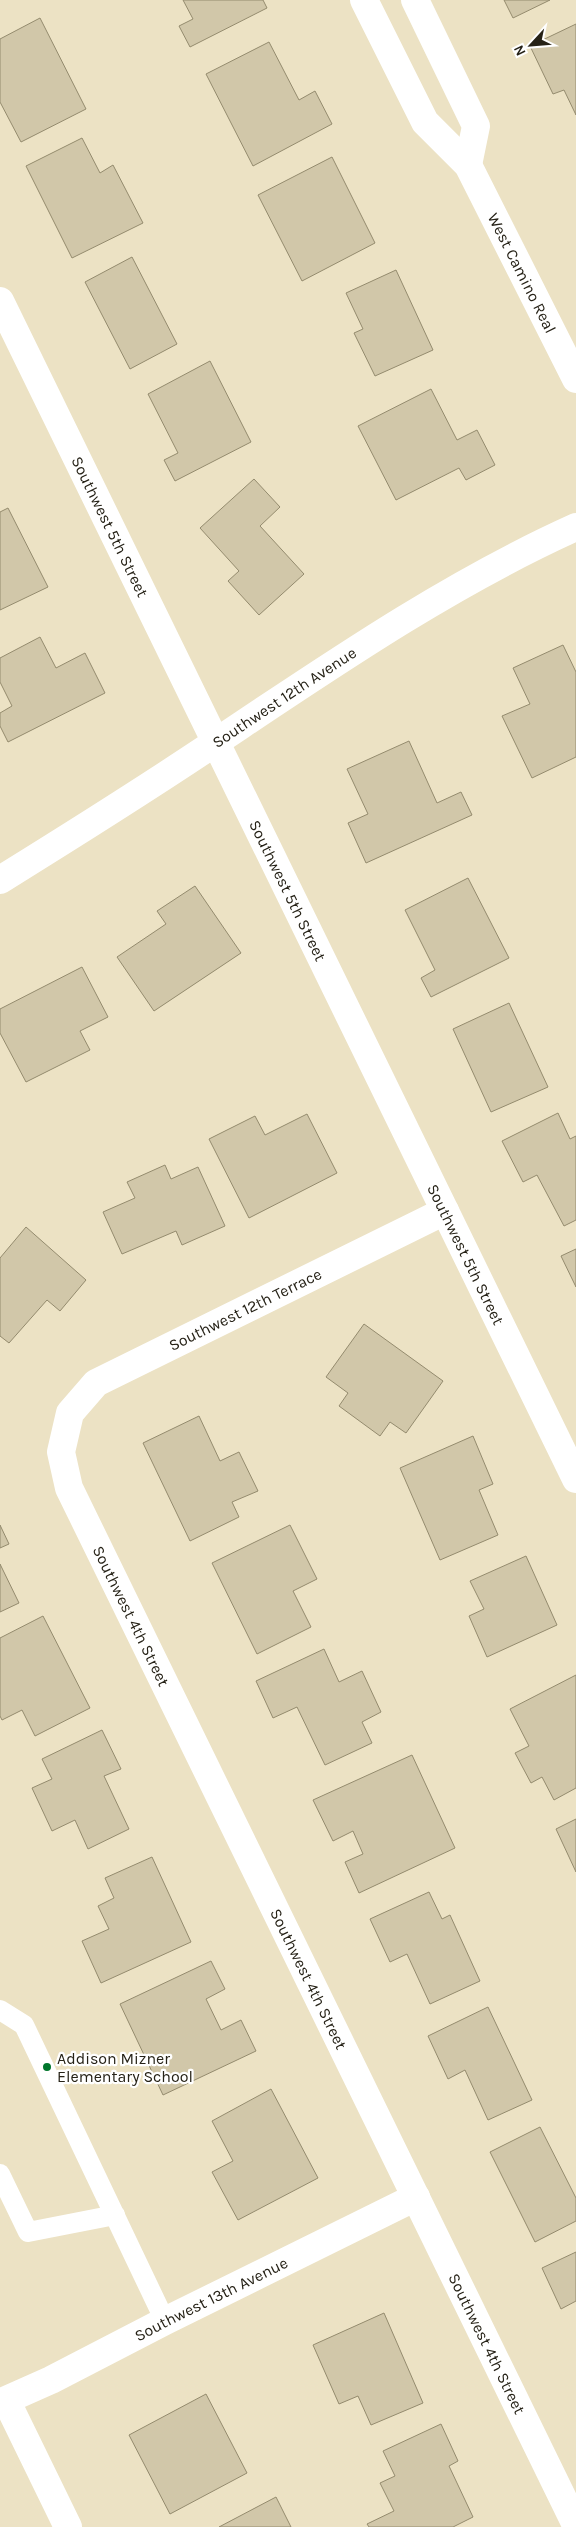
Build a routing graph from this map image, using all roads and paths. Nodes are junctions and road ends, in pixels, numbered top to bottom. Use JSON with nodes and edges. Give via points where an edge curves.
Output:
{"nodes":[{"id":1,"x":364,"y":0,"type":"edge"},
{"id":2,"x":415,"y":0,"type":"edge"},
{"id":3,"x":468,"y":165,"type":"junction"},
{"id":4,"x":0,"y":301,"type":"edge"},
{"id":5,"x":576,"y":379,"type":"edge"},
{"id":6,"x":576,"y":527,"type":"edge"},
{"id":7,"x":216,"y":743,"type":"junction"},
{"id":8,"x":0,"y":880,"type":"edge"},
{"id":9,"x":445,"y":1211,"type":"junction"},
{"id":10,"x":66,"y":1429,"type":"joint"},
{"id":11,"x":576,"y":1479,"type":"edge"},
{"id":12,"x":0,"y":2010,"type":"edge"},
{"id":13,"x":0,"y":2174,"type":"edge"},
{"id":14,"x":416,"y":2197,"type":"junction"},
{"id":15,"x":115,"y":2215,"type":"junction"},
{"id":16,"x":165,"y":2321,"type":"junction"},
{"id":17,"x":576,"y":2525,"type":"edge"},
{"id":18,"x":68,"y":2527,"type":"edge"}],
"edges":[{"from":1,"to":3,"type":"street","name":"West Camino Real","via":[[425,122]]},
{"from":2,"to":3,"type":"street","via":[[476,126]]},
{"from":3,"to":5,"type":"street","name":"West Camino Real"},
{"from":4,"to":7,"type":"street","name":"Southwest 5th Street"},
{"from":6,"to":7,"type":"street","name":"Southwest 12th Avenue","via":[[465,585],[324,670]]},
{"from":7,"to":8,"type":"street","name":"Southwest 12th Avenue"},
{"from":7,"to":9,"type":"street","name":"Southwest 5th Street"},
{"from":9,"to":10,"type":"street","name":"Southwest 12th Terrace","via":[[96,1383],[70,1413]]},
{"from":9,"to":11,"type":"street","name":"Southwest 5th Street"},
{"from":10,"to":14,"type":"street","name":"Southwest 4th Street","via":[[61,1452],[69,1488]]},
{"from":12,"to":15,"type":"lane","via":[[24,2025]]},
{"from":13,"to":15,"type":"lane","via":[[28,2232]]},
{"from":14,"to":16,"type":"street","name":"Southwest 13th Avenue"},
{"from":14,"to":17,"type":"street","name":"Southwest 4th Street"},
{"from":15,"to":16,"type":"lane"},
{"from":16,"to":18,"type":"street","name":"Southwest 13th Avenue","via":[[6,2400]]}]}
